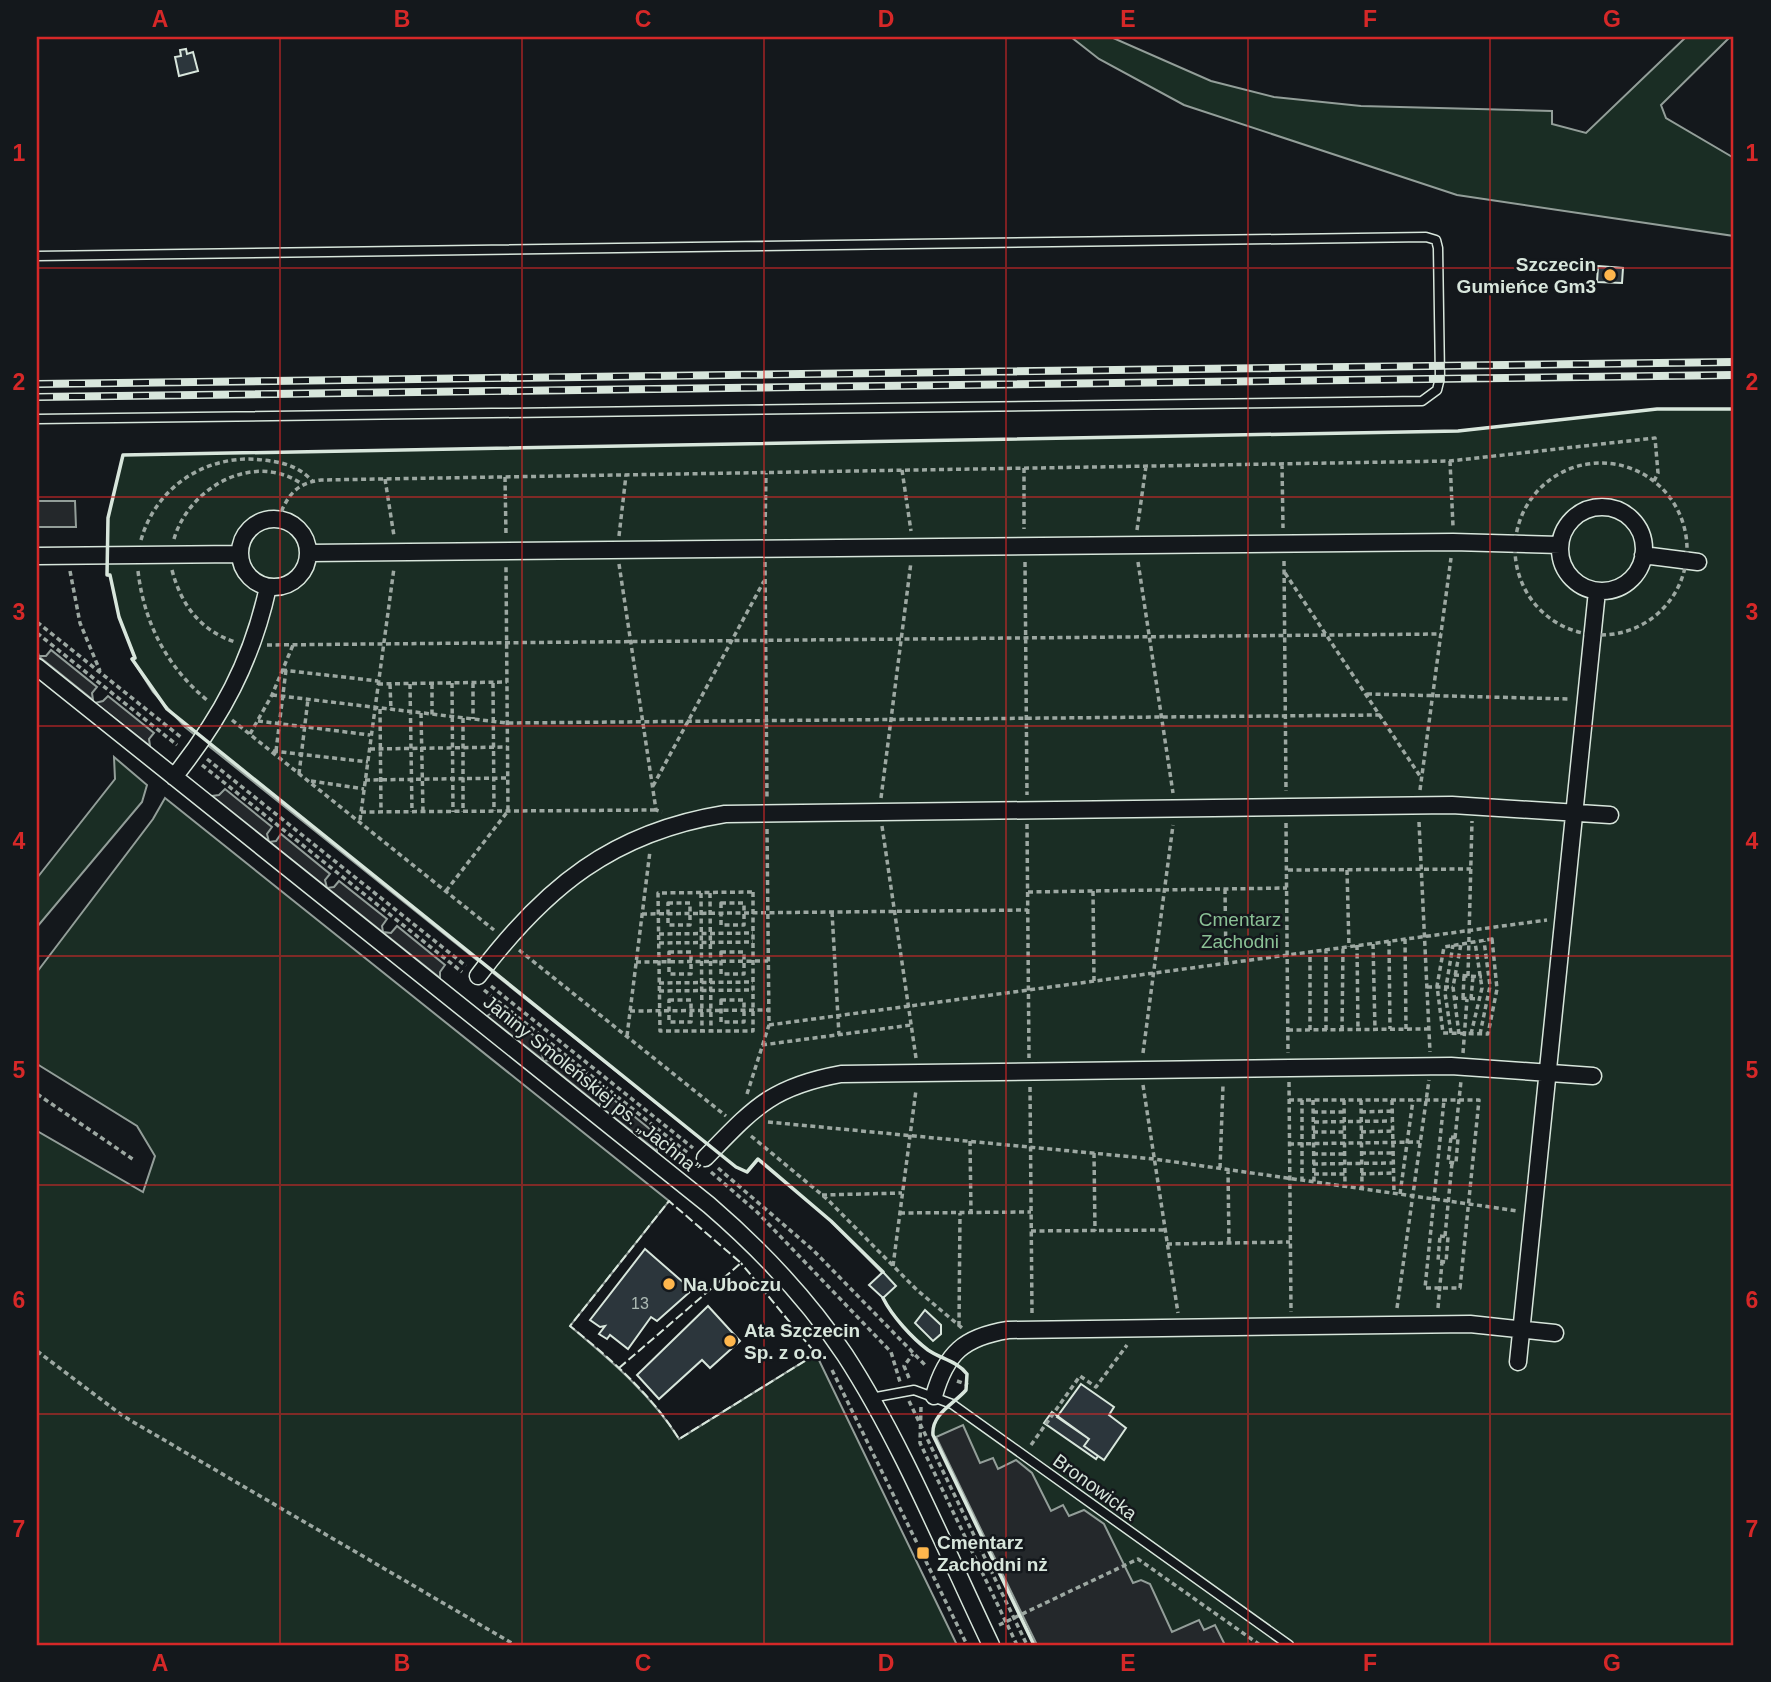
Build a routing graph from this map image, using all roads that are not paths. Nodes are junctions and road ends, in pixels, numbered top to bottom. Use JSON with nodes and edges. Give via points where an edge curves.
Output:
{"nodes":[{"id":1,"x":37,"y":256,"type":"edge"},
{"id":2,"x":37,"y":419,"type":"edge"},
{"id":3,"x":1560,"y":545,"type":"junction"},
{"id":4,"x":308,"y":553,"type":"junction"},
{"id":5,"x":240,"y":554,"type":"junction"},
{"id":6,"x":1643,"y":555,"type":"junction"},
{"id":7,"x":37,"y":556,"type":"edge"},
{"id":8,"x":1692,"y":561,"type":"road end"},
{"id":9,"x":268,"y":587,"type":"junction"},
{"id":10,"x":1597,"y":591,"type":"junction"},
{"id":11,"x":37,"y":667,"type":"edge"},
{"id":12,"x":174,"y":777,"type":"junction"},
{"id":13,"x":1574,"y":812,"type":"junction"},
{"id":14,"x":1610,"y":816,"type":"dead end"},
{"id":15,"x":478,"y":976,"type":"road end"},
{"id":16,"x":1548,"y":1072,"type":"junction"},
{"id":17,"x":1593,"y":1076,"type":"dead end"},
{"id":18,"x":705,"y":1157,"type":"road end"},
{"id":19,"x":1522,"y":1328,"type":"junction"},
{"id":20,"x":1555,"y":1333,"type":"dead end"},
{"id":21,"x":1518,"y":1362,"type":"dead end"},
{"id":22,"x":934,"y":1396,"type":"junction"},
{"id":23,"x":871,"y":1398,"type":"junction"},
{"id":24,"x":991,"y":1645,"type":"edge"},
{"id":25,"x":1289,"y":1645,"type":"edge"}],
"edges":[{"from":1,"to":2,"type":"lane","via":[[1426,237],[1436,240],[1438,248],[1440,378],[1437,390],[1422,401]]},
{"from":3,"to":4,"type":"street","via":[[1284,543]]},
{"from":3,"to":6,"type":"street","via":[[1574,518],[1591,509],[1610,508],[1636,525]]},
{"from":3,"to":10,"type":"street","via":[[1562,563],[1571,578]]},
{"from":4,"to":5,"type":"street","via":[[298,529],[278,519],[262,521],[249,530]]},
{"from":4,"to":9,"type":"street","via":[[296,579]]},
{"from":5,"to":7,"type":"street"},
{"from":5,"to":9,"type":"street","via":[[248,575]]},
{"from":6,"to":8,"type":"street"},
{"from":6,"to":10,"type":"street","via":[[1637,572],[1625,584]]},
{"from":9,"to":12,"type":"street","via":[[253,645],[222,712]]},
{"from":10,"to":13,"type":"street"},
{"from":11,"to":12,"type":"street","name":"Janiny Smoleńskiej ps. „Jachna”"},
{"from":12,"to":23,"type":"street","name":"Janiny Smoleńskiej ps. „Jachna”","via":[[735,1227],[808,1304]]},
{"from":13,"to":14,"type":"street"},
{"from":13,"to":15,"type":"street","via":[[1472,805],[739,813],[653,832],[573,874],[543,899]]},
{"from":13,"to":16,"type":"street"},
{"from":16,"to":17,"type":"street"},
{"from":16,"to":18,"type":"street","via":[[1431,1067],[841,1074],[778,1094],[738,1122]]},
{"from":16,"to":19,"type":"street"},
{"from":19,"to":20,"type":"street"},
{"from":19,"to":21,"type":"street"},
{"from":19,"to":22,"type":"street","via":[[1394,1325],[998,1331],[950,1356]]},
{"from":22,"to":23,"type":"lane","name":"Bronowicka","via":[[914,1390]]},
{"from":22,"to":25,"type":"lane","name":"Bronowicka","via":[[952,1404]]},
{"from":23,"to":24,"type":"street","name":"Janiny Smoleńskiej ps. „Jachna”"}]}
